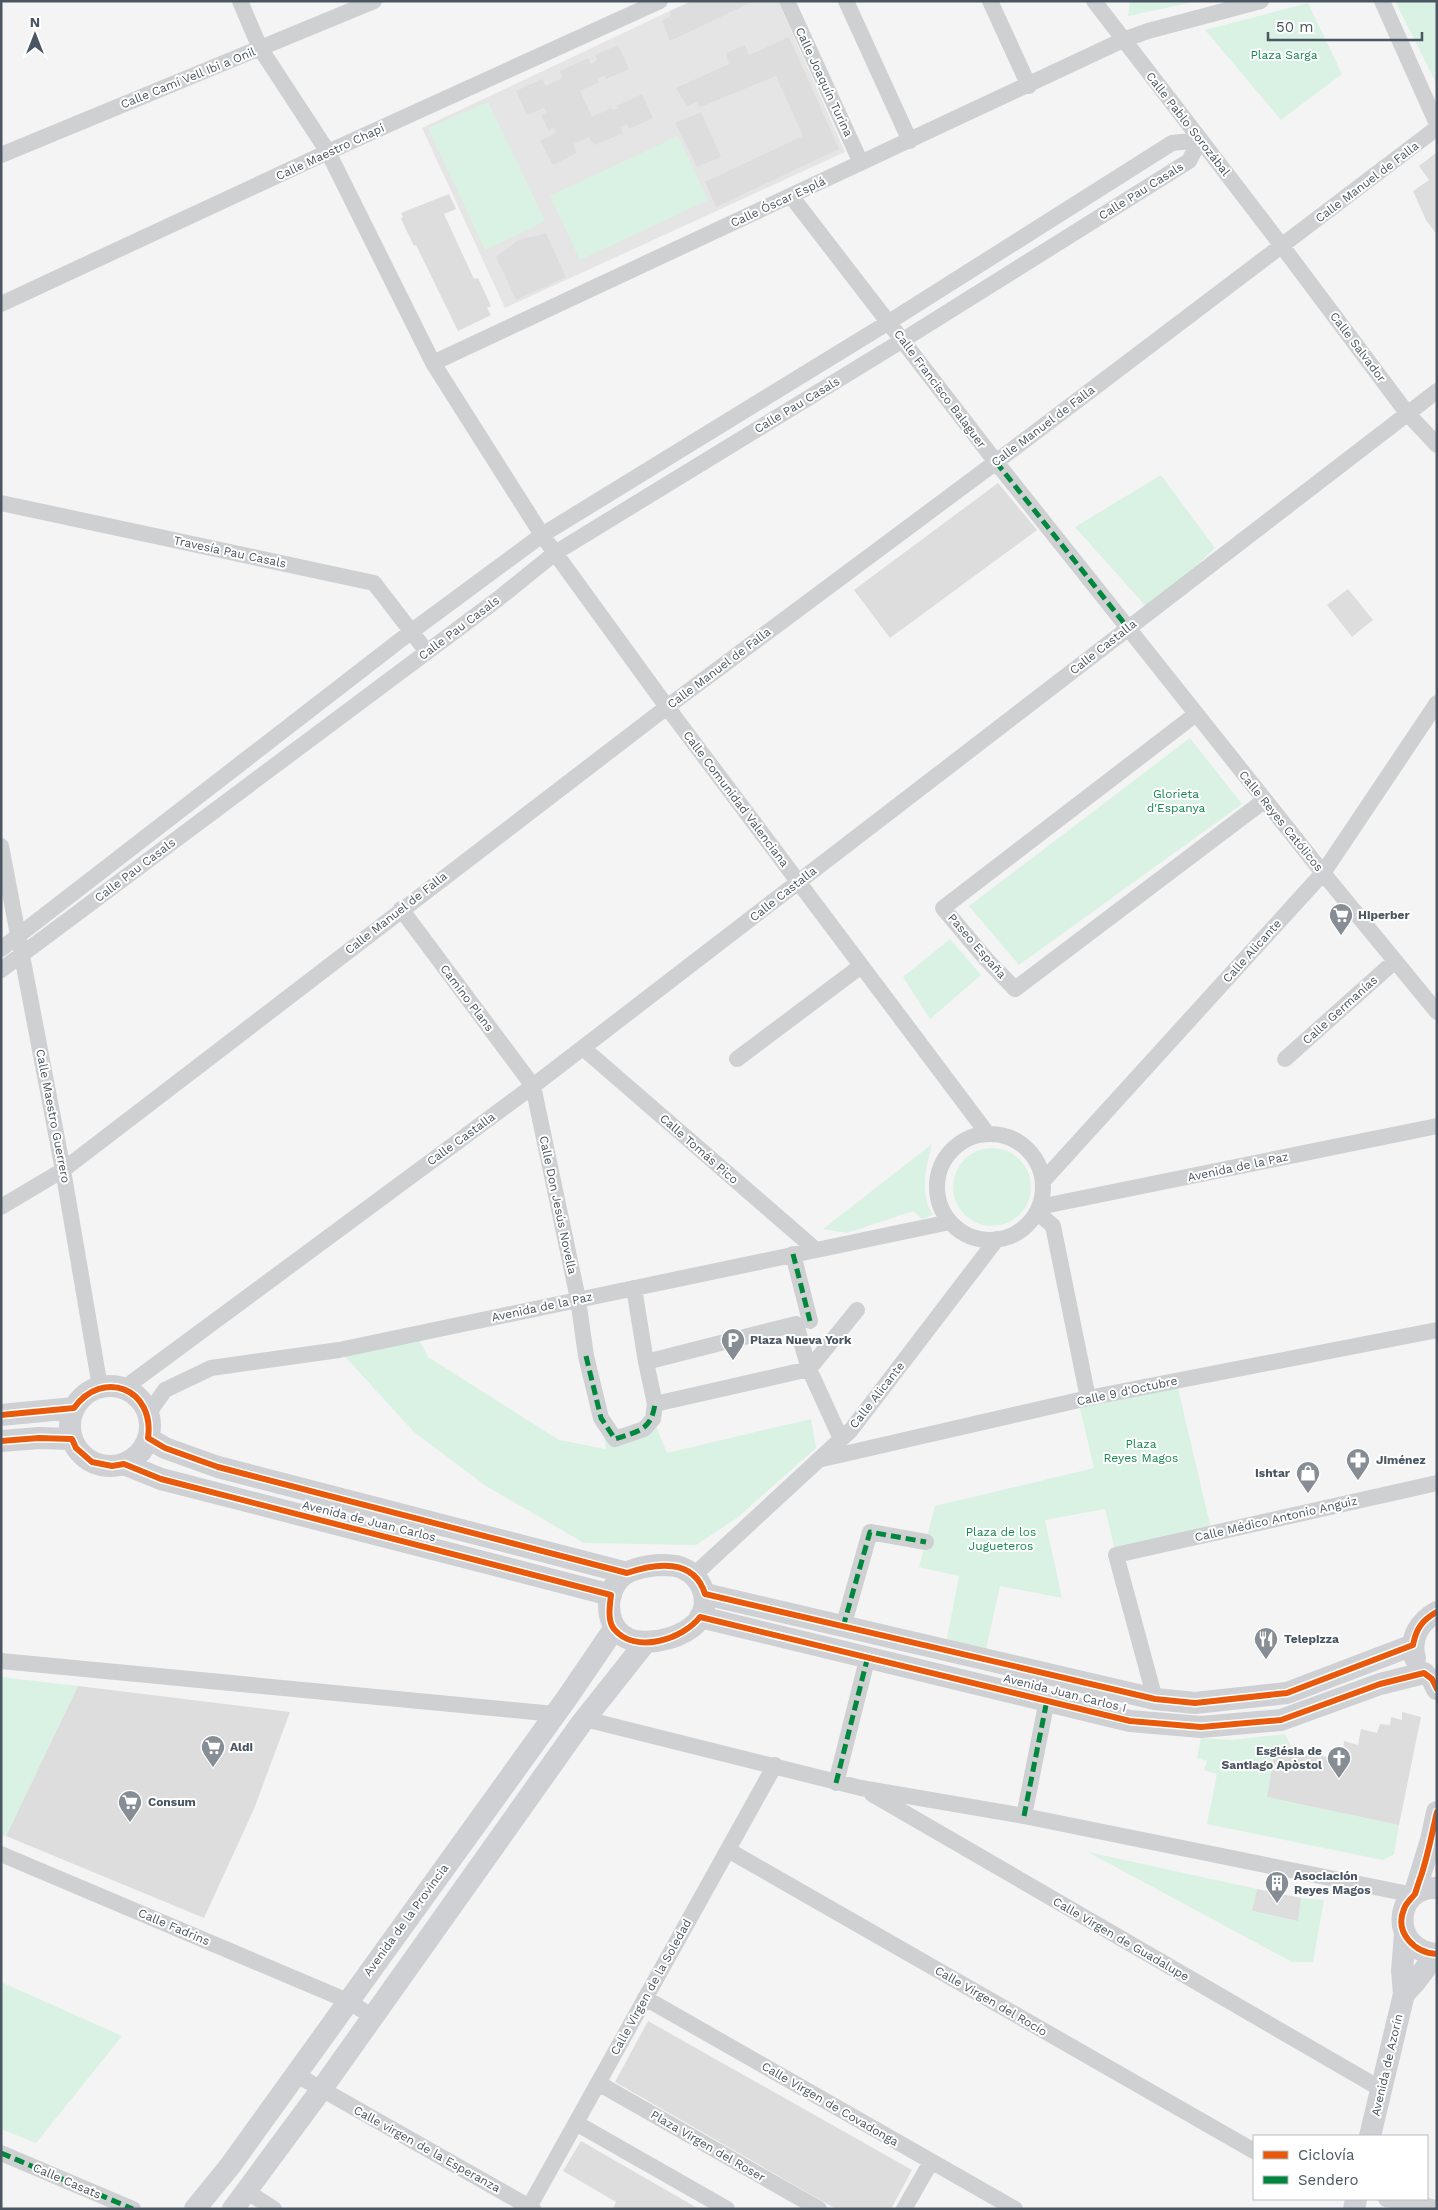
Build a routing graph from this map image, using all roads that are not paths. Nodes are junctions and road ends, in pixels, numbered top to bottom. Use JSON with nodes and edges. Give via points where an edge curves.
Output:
{"nodes":[{"id":1,"x":240,"y":1,"type":"edge"},
{"id":2,"x":374,"y":1,"type":"edge"},
{"id":3,"x":660,"y":1,"type":"edge"},
{"id":4,"x":787,"y":1,"type":"edge"},
{"id":5,"x":846,"y":1,"type":"edge"},
{"id":6,"x":990,"y":1,"type":"edge"},
{"id":7,"x":1094,"y":1,"type":"edge"},
{"id":8,"x":1261,"y":1,"type":"edge"},
{"id":9,"x":1382,"y":1,"type":"edge"},
{"id":10,"x":1123,"y":40,"type":"junction"},
{"id":11,"x":260,"y":48,"type":"junction"},
{"id":12,"x":1029,"y":86,"type":"junction"},
{"id":13,"x":1437,"y":126,"type":"edge"},
{"id":14,"x":1200,"y":140,"type":"junction"},
{"id":15,"x":910,"y":141,"type":"junction"},
{"id":16,"x":328,"y":152,"type":"junction"},
{"id":17,"x":1,"y":155,"type":"edge"},
{"id":18,"x":861,"y":163,"type":"junction"},
{"id":19,"x":791,"y":196,"type":"junction"},
{"id":20,"x":1282,"y":246,"type":"junction"},
{"id":21,"x":1,"y":304,"type":"edge"},
{"id":22,"x":889,"y":322,"type":"junction"},
{"id":23,"x":903,"y":340,"type":"junction"},
{"id":24,"x":433,"y":363,"type":"junction"},
{"id":25,"x":1437,"y":391,"type":"edge"},
{"id":26,"x":1407,"y":413,"type":"junction"},
{"id":27,"x":1437,"y":445,"type":"edge"},
{"id":28,"x":996,"y":462,"type":"junction"},
{"id":29,"x":1,"y":503,"type":"edge"},
{"id":30,"x":542,"y":536,"type":"junction"},
{"id":31,"x":554,"y":553,"type":"junction"},
{"id":32,"x":1128,"y":628,"type":"junction"},
{"id":33,"x":412,"y":631,"type":"junction"},
{"id":34,"x":427,"y":652,"type":"junction"},
{"id":35,"x":1437,"y":703,"type":"edge"},
{"id":36,"x":667,"y":707,"type":"junction"},
{"id":37,"x":1196,"y":714,"type":"junction"},
{"id":38,"x":1264,"y":800,"type":"junction"},
{"id":39,"x":1,"y":846,"type":"edge"},
{"id":40,"x":1323,"y":873,"type":"junction"},
{"id":41,"x":798,"y":882,"type":"junction"},
{"id":42,"x":401,"y":909,"type":"junction"},
{"id":43,"x":18,"y":936,"type":"junction"},
{"id":44,"x":1,"y":949,"type":"edge"},
{"id":45,"x":21,"y":954,"type":"junction"},
{"id":46,"x":1395,"y":961,"type":"junction"},
{"id":47,"x":861,"y":966,"type":"junction"},
{"id":48,"x":1,"y":970,"type":"edge"},
{"id":49,"x":1437,"y":1012,"type":"edge"},
{"id":50,"x":583,"y":1048,"type":"junction"},
{"id":51,"x":737,"y":1059,"type":"dead end"},
{"id":52,"x":1285,"y":1059,"type":"dead end"},
{"id":53,"x":534,"y":1086,"type":"junction"},
{"id":54,"x":1437,"y":1126,"type":"edge"},
{"id":55,"x":987,"y":1133,"type":"junction"},
{"id":56,"x":63,"y":1170,"type":"junction"},
{"id":57,"x":1042,"y":1181,"type":"junction"},
{"id":58,"x":1,"y":1208,"type":"edge"},
{"id":59,"x":1038,"y":1210,"type":"junction"},
{"id":60,"x":950,"y":1222,"type":"junction"},
{"id":61,"x":997,"y":1239,"type":"junction"},
{"id":62,"x":816,"y":1250,"type":"junction"},
{"id":63,"x":793,"y":1254,"type":"junction"},
{"id":64,"x":634,"y":1288,"type":"junction"},
{"id":65,"x":578,"y":1299,"type":"junction"},
{"id":66,"x":857,"y":1310,"type":"dead end"},
{"id":67,"x":810,"y":1321,"type":"dead end"},
{"id":68,"x":1437,"y":1330,"type":"edge"},
{"id":69,"x":646,"y":1362,"type":"junction"},
{"id":70,"x":809,"y":1369,"type":"junction"},
{"id":71,"x":100,"y":1387,"type":"junction"},
{"id":72,"x":122,"y":1388,"type":"junction"},
{"id":73,"x":1088,"y":1398,"type":"junction"},
{"id":74,"x":655,"y":1404,"type":"junction"},
{"id":75,"x":74,"y":1408,"type":"junction"},
{"id":76,"x":148,"y":1414,"type":"junction"},
{"id":77,"x":1,"y":1415,"type":"edge"},
{"id":78,"x":148,"y":1438,"type":"junction"},
{"id":79,"x":72,"y":1439,"type":"junction"},
{"id":80,"x":841,"y":1439,"type":"junction"},
{"id":81,"x":1,"y":1441,"type":"edge"},
{"id":82,"x":818,"y":1460,"type":"junction"},
{"id":83,"x":124,"y":1464,"type":"junction"},
{"id":84,"x":1437,"y":1483,"type":"edge"},
{"id":85,"x":926,"y":1542,"type":"dead end"},
{"id":86,"x":627,"y":1572,"type":"junction"},
{"id":87,"x":694,"y":1575,"type":"junction"},
{"id":88,"x":705,"y":1594,"type":"junction"},
{"id":89,"x":610,"y":1595,"type":"junction"},
{"id":90,"x":1437,"y":1612,"type":"edge"},
{"id":91,"x":700,"y":1617,"type":"junction"},
{"id":92,"x":844,"y":1627,"type":"junction"},
{"id":93,"x":614,"y":1629,"type":"junction"},
{"id":94,"x":645,"y":1643,"type":"junction"},
{"id":95,"x":1413,"y":1645,"type":"junction"},
{"id":96,"x":868,"y":1656,"type":"junction"},
{"id":97,"x":1,"y":1661,"type":"edge"},
{"id":98,"x":1432,"y":1680,"type":"edge"},
{"id":99,"x":1155,"y":1699,"type":"junction"},
{"id":100,"x":1047,"y":1700,"type":"junction"},
{"id":101,"x":555,"y":1714,"type":"junction"},
{"id":102,"x":586,"y":1719,"type":"junction"},
{"id":103,"x":775,"y":1765,"type":"junction"},
{"id":104,"x":836,"y":1783,"type":"junction"},
{"id":105,"x":861,"y":1788,"type":"junction"},
{"id":106,"x":1437,"y":1812,"type":"edge"},
{"id":107,"x":1024,"y":1816,"type":"junction"},
{"id":108,"x":728,"y":1850,"type":"junction"},
{"id":109,"x":1,"y":1854,"type":"edge"},
{"id":110,"x":1437,"y":1888,"type":"edge"},
{"id":111,"x":1414,"y":1895,"type":"junction"},
{"id":112,"x":1405,"y":1934,"type":"junction"},
{"id":113,"x":1436,"y":1954,"type":"edge"},
{"id":114,"x":1404,"y":1994,"type":"junction"},
{"id":115,"x":645,"y":1998,"type":"junction"},
{"id":116,"x":348,"y":2001,"type":"junction"},
{"id":117,"x":372,"y":2017,"type":"junction"},
{"id":118,"x":295,"y":2074,"type":"junction"},
{"id":119,"x":598,"y":2083,"type":"junction"},
{"id":120,"x":1381,"y":2089,"type":"junction"},
{"id":121,"x":321,"y":2090,"type":"junction"},
{"id":122,"x":576,"y":2123,"type":"junction"},
{"id":123,"x":1370,"y":2135,"type":"edge"},
{"id":124,"x":1253,"y":2150,"type":"edge"},
{"id":125,"x":1,"y":2153,"type":"edge"},
{"id":126,"x":931,"y":2162,"type":"junction"},
{"id":127,"x":240,"y":2200,"type":"edge"},
{"id":128,"x":1392,"y":2200,"type":"edge"},
{"id":129,"x":531,"y":2208,"type":"edge"},
{"id":130,"x":1437,"y":2208,"type":"edge"},
{"id":131,"x":133,"y":2209,"type":"edge"},
{"id":132,"x":195,"y":2209,"type":"edge"},
{"id":133,"x":274,"y":2209,"type":"edge"},
{"id":134,"x":728,"y":2209,"type":"edge"},
{"id":135,"x":819,"y":2209,"type":"edge"},
{"id":136,"x":904,"y":2209,"type":"edge"},
{"id":137,"x":1015,"y":2209,"type":"edge"}],
"edges":[{"from":1,"to":11,"type":"street","name":"Calle Comunidad Valenciana"},
{"from":2,"to":11,"type":"street","name":"Calle Camí Vell Ibi a Onil"},
{"from":3,"to":16,"type":"street","name":"Calle Maestro Chapí"},
{"from":4,"to":18,"type":"street","name":"Calle Joaquín Turina"},
{"from":5,"to":15,"type":"street"},
{"from":6,"to":12,"type":"street"},
{"from":7,"to":10,"type":"street","name":"Calle Pablo Sorozábal"},
{"from":8,"to":10,"type":"street","name":"Calle Óscar Esplá"},
{"from":9,"to":13,"type":"street"},
{"from":10,"to":12,"type":"street","name":"Calle Óscar Esplá"},
{"from":10,"to":14,"type":"street","name":"Calle Pablo Sorozábal"},
{"from":11,"to":16,"type":"street","name":"Calle Comunidad Valenciana"},
{"from":11,"to":17,"type":"street","name":"Calle Camí Vell Ibi a Onil"},
{"from":12,"to":15,"type":"street","name":"Calle Óscar Esplá"},
{"from":13,"to":20,"type":"street","name":"Calle Manuel de Falla"},
{"from":14,"to":20,"type":"street","name":"Calle Pablo Sorozábal"},
{"from":14,"to":22,"type":"street","name":"Calle Pau Casals","via":[[1172,143]]},
{"from":14,"to":23,"type":"street","name":"Calle Pau Casals","via":[[1189,161]]},
{"from":15,"to":18,"type":"street","name":"Calle Óscar Esplá"},
{"from":16,"to":21,"type":"street","name":"Calle Maestro Chapí"},
{"from":16,"to":24,"type":"street","name":"Calle Comunidad Valenciana"},
{"from":18,"to":19,"type":"street","name":"Calle Óscar Esplá"},
{"from":19,"to":22,"type":"street","name":"Calle Francisco Balaguer"},
{"from":19,"to":24,"type":"street","name":"Calle Óscar Esplá"},
{"from":20,"to":26,"type":"street","name":"Calle Salvador"},
{"from":20,"to":28,"type":"street","name":"Calle Manuel de Falla"},
{"from":22,"to":23,"type":"street","name":"Calle Francisco Balaguer"},
{"from":22,"to":30,"type":"street","name":"Calle Pau Casals"},
{"from":23,"to":28,"type":"street","name":"Calle Francisco Balaguer"},
{"from":23,"to":31,"type":"street","name":"Calle Pau Casals"},
{"from":24,"to":30,"type":"street","name":"Calle Comunidad Valenciana"},
{"from":25,"to":26,"type":"street","name":"Calle Castalla"},
{"from":26,"to":27,"type":"street","name":"Calle Salvador"},
{"from":26,"to":32,"type":"street","name":"Calle Castalla"},
{"from":28,"to":32,"type":"street","name":"Calle Francisco Balaguer"},
{"from":28,"to":36,"type":"street","name":"Calle Manuel de Falla"},
{"from":29,"to":33,"type":"street","name":"Travesía Pau Casals","via":[[374,584]]},
{"from":30,"to":31,"type":"street","name":"Calle Comunidad Valenciana"},
{"from":30,"to":33,"type":"street","name":"Calle Pau Casals"},
{"from":31,"to":34,"type":"street","name":"Calle Pau Casals"},
{"from":31,"to":36,"type":"street","name":"Calle Comunidad Valenciana"},
{"from":32,"to":37,"type":"street","name":"Calle Reyes Católicos"},
{"from":32,"to":41,"type":"street","name":"Calle Castalla"},
{"from":33,"to":34,"type":"street","name":"Travesía Pau Casals"},
{"from":33,"to":43,"type":"street","name":"Calle Pau Casals"},
{"from":34,"to":45,"type":"street","name":"Calle Pau Casals"},
{"from":35,"to":40,"type":"street","name":"Calle Alicante"},
{"from":36,"to":41,"type":"street","name":"Calle Comunidad Valenciana"},
{"from":36,"to":42,"type":"street","name":"Calle Manuel de Falla"},
{"from":37,"to":38,"type":"street","name":"Calle Reyes Católicos"},
{"from":37,"to":38,"type":"street","name":"Paseo España","via":[[943,908],[1015,989]]},
{"from":38,"to":40,"type":"street","name":"Calle Reyes Católicos"},
{"from":39,"to":43,"type":"street","name":"Calle Maestro Guerrero"},
{"from":40,"to":46,"type":"street","name":"Calle Reyes Católicos"},
{"from":40,"to":57,"type":"street","name":"Calle Alicante"},
{"from":41,"to":47,"type":"street","name":"Calle Comunidad Valenciana"},
{"from":41,"to":50,"type":"street","name":"Calle Castalla"},
{"from":42,"to":53,"type":"street","name":"Camino Plans"},
{"from":42,"to":56,"type":"street","name":"Calle Manuel de Falla"},
{"from":43,"to":44,"type":"street","name":"Calle Pau Casals"},
{"from":43,"to":45,"type":"street","name":"Calle Maestro Guerrero"},
{"from":45,"to":48,"type":"street","name":"Calle Pau Casals"},
{"from":45,"to":56,"type":"street","name":"Calle Maestro Guerrero"},
{"from":46,"to":49,"type":"street","name":"Calle Reyes Católicos"},
{"from":46,"to":52,"type":"street","name":"Calle Germanías"},
{"from":47,"to":51,"type":"street"},
{"from":47,"to":55,"type":"street","name":"Calle Comunidad Valenciana"},
{"from":50,"to":53,"type":"street","name":"Calle Castalla"},
{"from":50,"to":62,"type":"street","name":"Calle Tomás Pico"},
{"from":53,"to":65,"type":"street","name":"Calle Don Jesús Novella"},
{"from":53,"to":72,"type":"street","name":"Calle Castalla"},
{"from":54,"to":59,"type":"street","name":"Avenida de la Paz"},
{"from":55,"to":57,"type":"street","via":[[1006,1136],[1022,1144],[1035,1157]]},
{"from":55,"to":60,"type":"street","via":[[963,1141],[949,1153],[941,1167],[937,1185],[941,1206]]},
{"from":56,"to":58,"type":"street","name":"Calle Manuel de Falla"},
{"from":56,"to":71,"type":"street","name":"Calle Maestro Guerrero"},
{"from":57,"to":59,"type":"street","via":[[1043,1195]]},
{"from":59,"to":61,"type":"street","via":[[1030,1222],[1015,1234]]},
{"from":59,"to":73,"type":"street","via":[[1054,1226]]},
{"from":60,"to":61,"type":"street","via":[[965,1233],[982,1239]]},
{"from":60,"to":62,"type":"street","name":"Avenida de la Paz"},
{"from":61,"to":80,"type":"street","name":"Calle Alicante","via":[[852,1430]]},
{"from":62,"to":63,"type":"street","name":"Avenida de la Paz"},
{"from":63,"to":64,"type":"street","name":"Avenida de la Paz"},
{"from":63,"to":67,"type":"street"},
{"from":64,"to":65,"type":"street","name":"Avenida de la Paz"},
{"from":64,"to":69,"type":"street"},
{"from":65,"to":74,"type":"street","name":"Calle Don Jesús Novella","via":[[586,1356],[601,1418],[614,1439],[644,1429],[653,1419]]},
{"from":65,"to":76,"type":"street","name":"Avenida de la Paz","via":[[339,1350],[211,1368],[165,1390]]},
{"from":66,"to":70,"type":"street"},
{"from":68,"to":73,"type":"street","name":"Calle 9 d'Octubre"},
{"from":69,"to":70,"type":"street","via":[[796,1324]]},
{"from":69,"to":74,"type":"street"},
{"from":70,"to":74,"type":"street"},
{"from":70,"to":80,"type":"street"},
{"from":71,"to":72,"type":"main road"},
{"from":71,"to":75,"type":"main road","via":[[81,1399]]},
{"from":72,"to":76,"type":"main road","via":[[134,1394]]},
{"from":73,"to":82,"type":"street","name":"Calle 9 d'Octubre"},
{"from":75,"to":77,"type":"main road"},
{"from":75,"to":79,"type":"main road","via":[[70,1418]]},
{"from":76,"to":78,"type":"main road"},
{"from":78,"to":83,"type":"main road","via":[[143,1449]]},
{"from":78,"to":86,"type":"main road","name":"Avenida de Juan Carlos","via":[[165,1448],[218,1467]]},
{"from":79,"to":81,"type":"main road"},
{"from":79,"to":83,"type":"main road","via":[[83,1456],[92,1462],[112,1466]]},
{"from":80,"to":82,"type":"street","name":"Calle Alicante"},
{"from":82,"to":87,"type":"street","name":"Calle Alicante"},
{"from":83,"to":89,"type":"main road","name":"Avenida de Juan Carlos","via":[[161,1479]]},
{"from":84,"to":99,"type":"street","name":"Calle Médico Antonio Anguiz","via":[[1116,1554]]},
{"from":85,"to":92,"type":"street","via":[[870,1532]]},
{"from":86,"to":87,"type":"main road","via":[[658,1565],[678,1566]]},
{"from":86,"to":89,"type":"main road"},
{"from":87,"to":88,"type":"main road","via":[[702,1583]]},
{"from":88,"to":91,"type":"main road"},
{"from":88,"to":92,"type":"main road","name":"Avenida Juan Carlos I"},
{"from":89,"to":93,"type":"main road","via":[[609,1614]]},
{"from":90,"to":95,"type":"main road","via":[[1420,1625]]},
{"from":91,"to":94,"type":"main road","via":[[679,1635]]},
{"from":91,"to":96,"type":"main road","name":"Avenida Juan Carlos I"},
{"from":92,"to":99,"type":"main road","name":"Avenida Juan Carlos I"},
{"from":93,"to":94,"type":"main road"},
{"from":93,"to":101,"type":"main road","name":"Avenida de la Provincia"},
{"from":94,"to":102,"type":"main road"},
{"from":95,"to":98,"type":"main road","via":[[1416,1660]]},
{"from":95,"to":99,"type":"main road","name":"Avenida Juan Carlos I","via":[[1287,1693],[1195,1703]]},
{"from":96,"to":100,"type":"main road","name":"Avenida Juan Carlos I"},
{"from":96,"to":104,"type":"street"},
{"from":97,"to":101,"type":"street"},
{"from":98,"to":100,"type":"main road","name":"Avenida Juan Carlos I","via":[[1380,1684],[1280,1720],[1201,1727],[1130,1721]]},
{"from":100,"to":107,"type":"street"},
{"from":101,"to":116,"type":"main road","name":"Avenida de la Provincia"},
{"from":102,"to":103,"type":"street"},
{"from":102,"to":117,"type":"main road"},
{"from":103,"to":104,"type":"street"},
{"from":103,"to":108,"type":"street","name":"Calle Virgen de la Soledad"},
{"from":104,"to":105,"type":"street"},
{"from":105,"to":107,"type":"street"},
{"from":105,"to":120,"type":"street","name":"Calle Virgen de Guadalupe"},
{"from":106,"to":111,"type":"main road"},
{"from":107,"to":111,"type":"street"},
{"from":108,"to":115,"type":"street","name":"Calle Virgen de la Soledad"},
{"from":108,"to":124,"type":"street","name":"Calle Virgen del Rocío"},
{"from":109,"to":116,"type":"street","name":"Calle Fadrins"},
{"from":110,"to":111,"type":"main road"},
{"from":111,"to":112,"type":"main road","name":"Avenida de Azorín","via":[[1403,1912]]},
{"from":112,"to":113,"type":"main road","via":[[1416,1948]]},
{"from":112,"to":114,"type":"main road","name":"Avenida de Azorín"},
{"from":113,"to":114,"type":"main road","name":"Avenida de Azorín"},
{"from":114,"to":120,"type":"main road","name":"Avenida de Azorín"},
{"from":115,"to":119,"type":"street","name":"Calle Virgen de la Soledad"},
{"from":115,"to":126,"type":"street","name":"Calle Virgen de Covadonga"},
{"from":116,"to":117,"type":"street","name":"Calle Fadrins"},
{"from":116,"to":118,"type":"main road","name":"Avenida de la Provincia"},
{"from":117,"to":121,"type":"main road"},
{"from":118,"to":121,"type":"street","name":"Calle virgen de la Esperanza"},
{"from":118,"to":132,"type":"main road","name":"Avenida de la Provincia","via":[[230,2166]]},
{"from":119,"to":122,"type":"street","name":"Calle Virgen de la Soledad"},
{"from":119,"to":135,"type":"street","name":"Plaza Virgen del Roser"},
{"from":120,"to":123,"type":"main road","name":"Avenida de Azorín"},
{"from":121,"to":127,"type":"main road"},
{"from":121,"to":129,"type":"street","name":"Calle virgen de la Esperanza"},
{"from":122,"to":129,"type":"street","name":"Calle Virgen de la Soledad"},
{"from":122,"to":134,"type":"street"},
{"from":125,"to":131,"type":"street","name":"Calle Casats"},
{"from":126,"to":136,"type":"street"},
{"from":126,"to":137,"type":"street","name":"Calle Virgen de Covadonga"},
{"from":127,"to":133,"type":"street"},
{"from":128,"to":130,"type":"street"}]}
